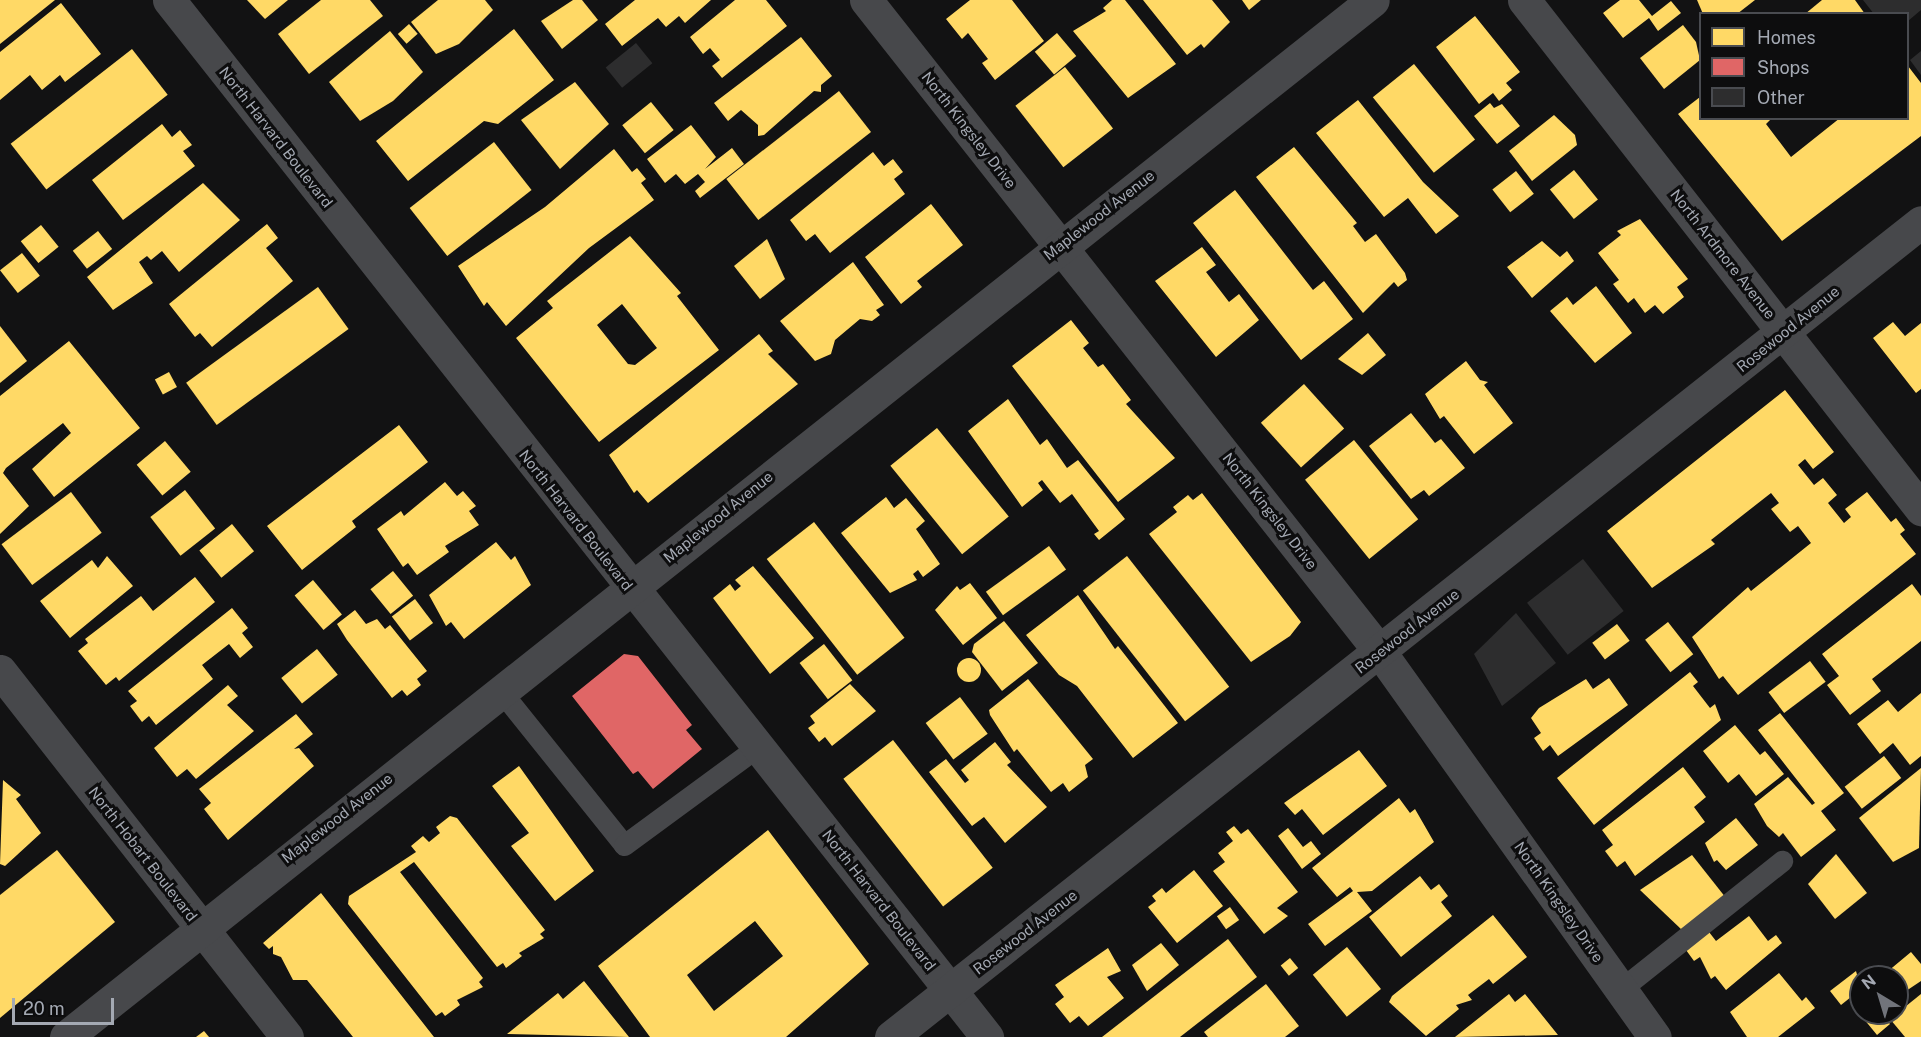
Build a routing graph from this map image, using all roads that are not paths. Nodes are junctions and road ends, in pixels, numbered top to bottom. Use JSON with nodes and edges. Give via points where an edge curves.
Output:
{"nodes":[{"id":1,"x":169,"y":0,"type":"edge"},
{"id":2,"x":866,"y":0,"type":"edge"},
{"id":3,"x":1373,"y":0,"type":"edge"},
{"id":4,"x":1524,"y":0,"type":"edge"},
{"id":5,"x":1921,"y":222,"type":"edge"},
{"id":6,"x":1060,"y":245,"type":"junction"},
{"id":7,"x":1784,"y":333,"type":"junction"},
{"id":8,"x":1921,"y":509,"type":"edge"},
{"id":9,"x":630,"y":588,"type":"junction"},
{"id":10,"x":1380,"y":652,"type":"junction"},
{"id":11,"x":0,"y":671,"type":"edge"},
{"id":12,"x":500,"y":690,"type":"junction"},
{"id":13,"x":759,"y":746,"type":"junction"},
{"id":14,"x":1782,"y":861,"type":"dead end"},
{"id":15,"x":200,"y":926,"type":"junction"},
{"id":16,"x":1621,"y":988,"type":"junction"},
{"id":17,"x":950,"y":990,"type":"junction"},
{"id":18,"x":66,"y":1037,"type":"edge"},
{"id":19,"x":287,"y":1037,"type":"edge"},
{"id":20,"x":891,"y":1037,"type":"edge"},
{"id":21,"x":987,"y":1037,"type":"edge"},
{"id":22,"x":1655,"y":1037,"type":"edge"}],
"edges":[{"from":1,"to":9,"type":"street","name":"North Harvard Boulevard"},
{"from":2,"to":6,"type":"street","name":"North Kingsley Drive"},
{"from":3,"to":6,"type":"street","name":"Maplewood Avenue"},
{"from":4,"to":7,"type":"street","name":"North Ardmore Avenue"},
{"from":5,"to":7,"type":"street","name":"Rosewood Avenue"},
{"from":6,"to":9,"type":"street","name":"Maplewood Avenue"},
{"from":6,"to":10,"type":"street","name":"North Kingsley Drive"},
{"from":7,"to":8,"type":"street","name":"North Ardmore Avenue"},
{"from":7,"to":10,"type":"street","name":"Rosewood Avenue"},
{"from":9,"to":12,"type":"street","name":"Maplewood Avenue"},
{"from":9,"to":13,"type":"street","name":"North Harvard Boulevard"},
{"from":10,"to":16,"type":"street","name":"North Kingsley Drive"},
{"from":10,"to":17,"type":"street","name":"Rosewood Avenue"},
{"from":11,"to":15,"type":"street","name":"North Hobart Boulevard"},
{"from":12,"to":13,"type":"lane","via":[[624,845]]},
{"from":12,"to":15,"type":"street","name":"Maplewood Avenue"},
{"from":13,"to":17,"type":"street","name":"North Harvard Boulevard"},
{"from":14,"to":16,"type":"lane"},
{"from":15,"to":18,"type":"street","name":"Maplewood Avenue"},
{"from":15,"to":19,"type":"street","name":"North Hobart Boulevard"},
{"from":16,"to":22,"type":"street","name":"North Kingsley Drive"},
{"from":17,"to":20,"type":"street","name":"Rosewood Avenue"},
{"from":17,"to":21,"type":"street","name":"North Harvard Boulevard"}]}
